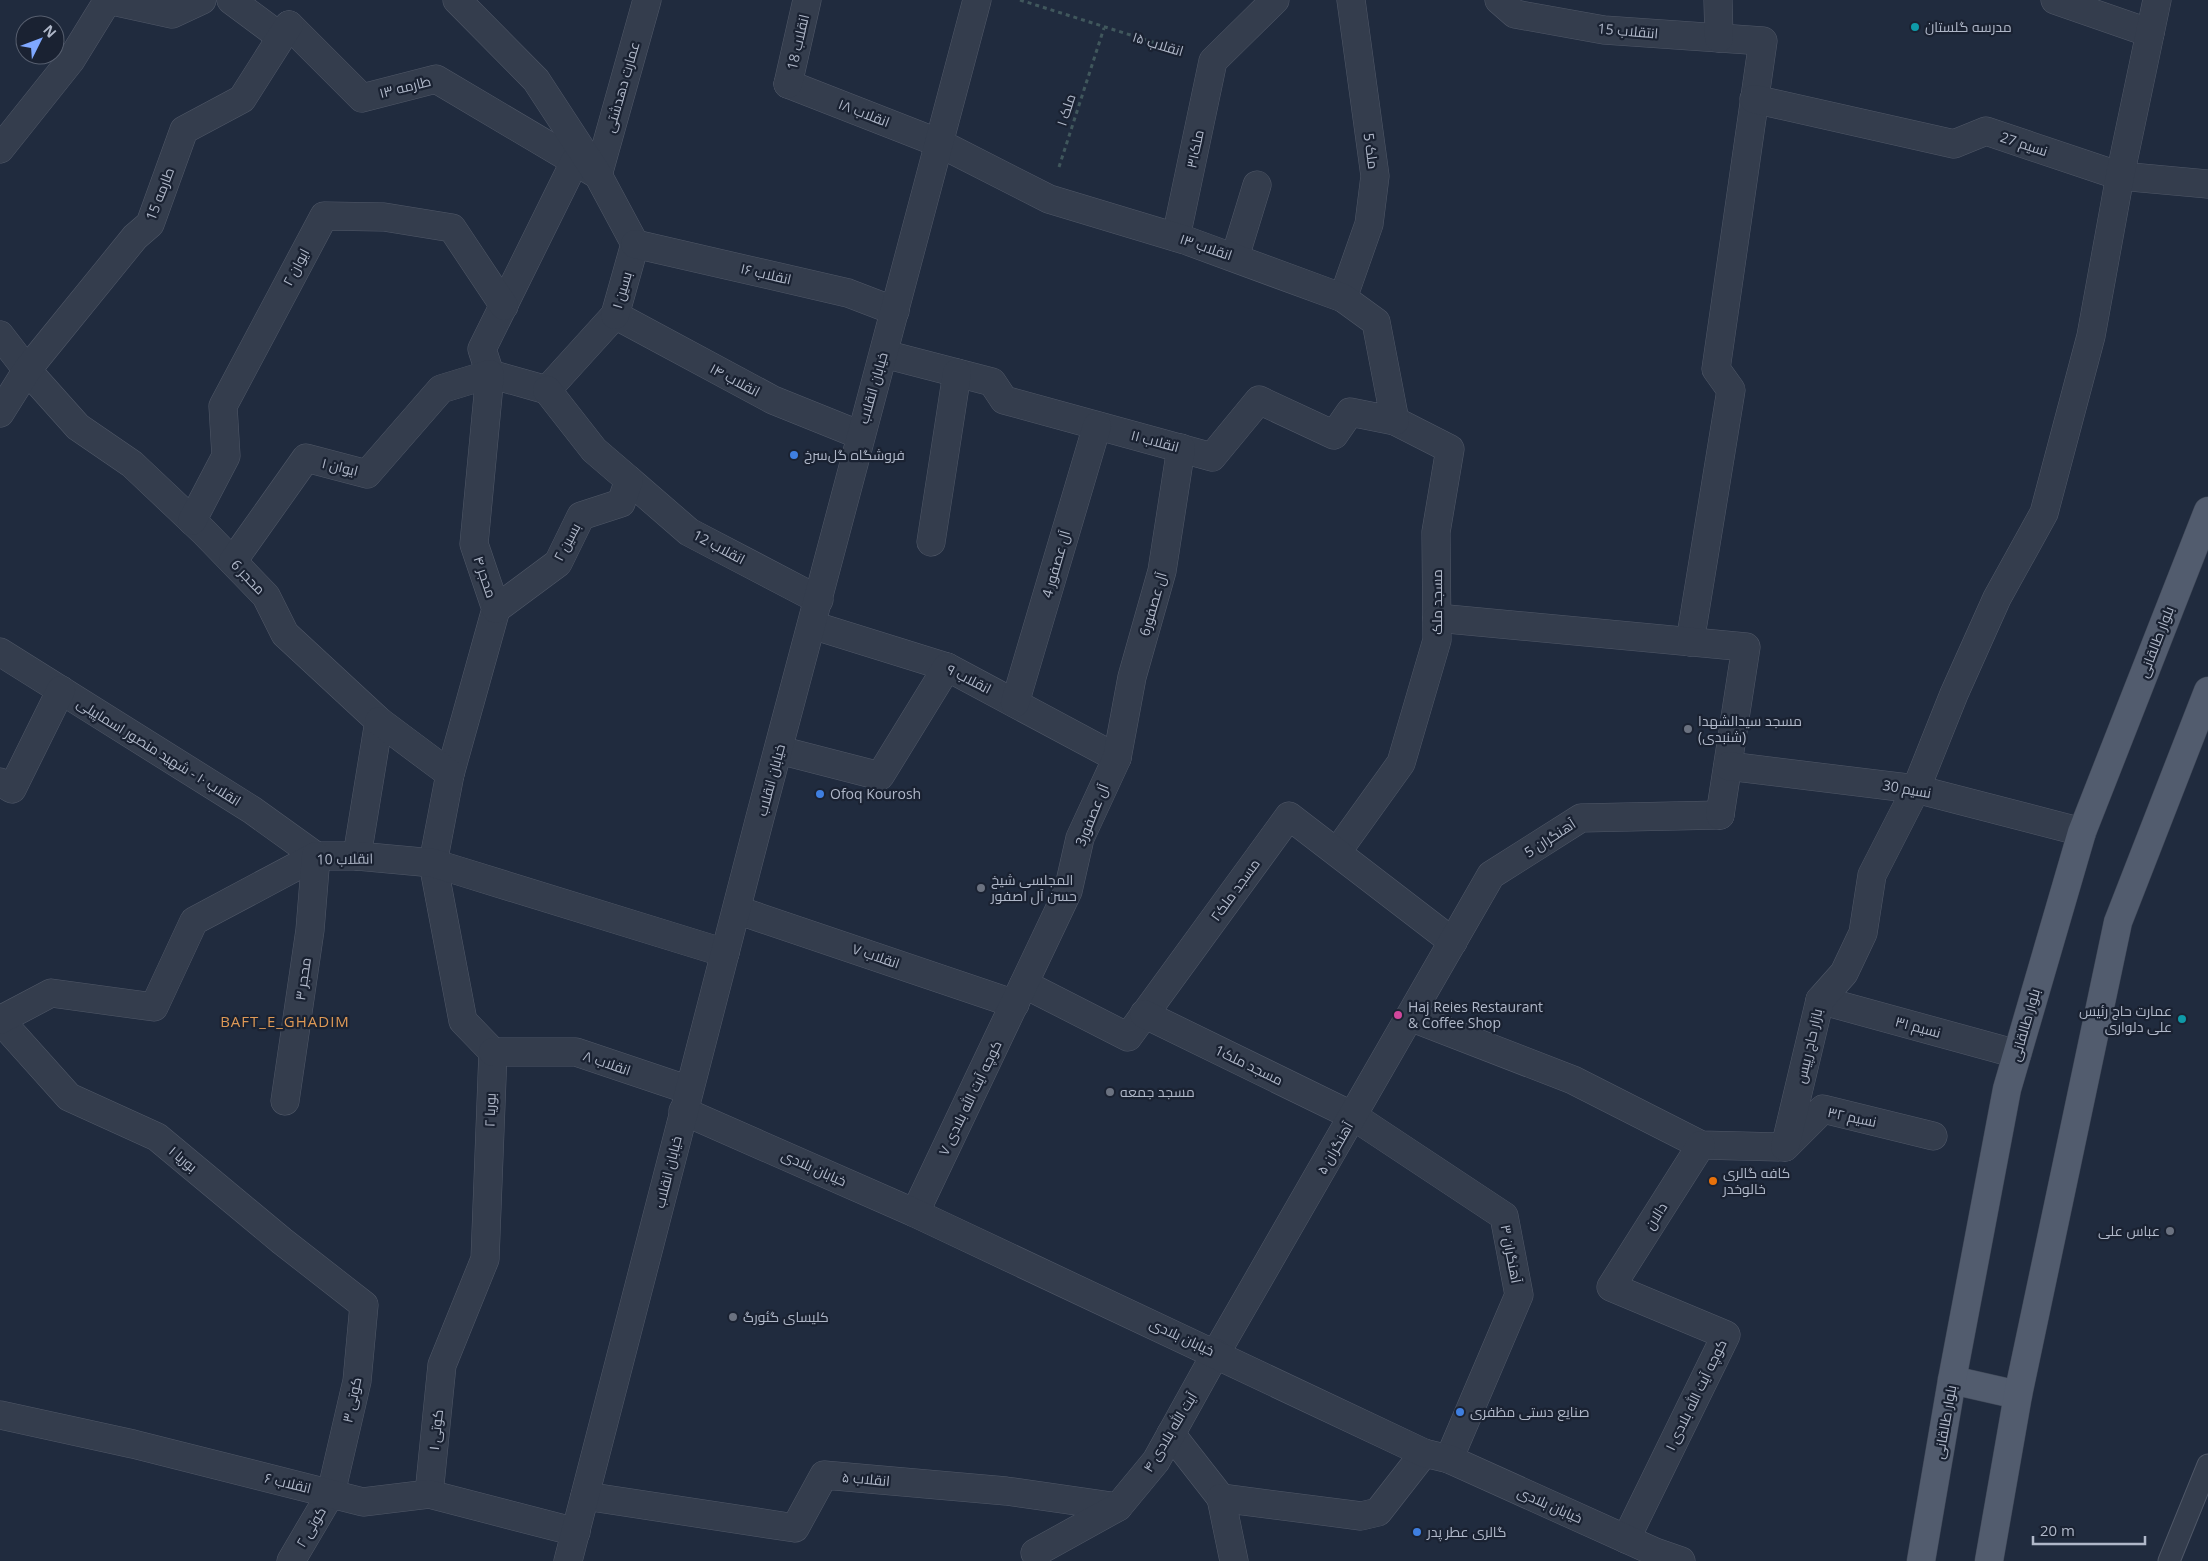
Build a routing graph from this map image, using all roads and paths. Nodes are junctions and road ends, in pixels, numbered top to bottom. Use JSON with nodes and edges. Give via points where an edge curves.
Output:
{"nodes":[{"id":1,"x":107,"y":0,"type":"edge"},
{"id":2,"x":202,"y":0,"type":"edge"},
{"id":3,"x":231,"y":0,"type":"edge"},
{"id":4,"x":457,"y":0,"type":"edge"},
{"id":5,"x":647,"y":0,"type":"edge"},
{"id":6,"x":807,"y":0,"type":"edge"},
{"id":7,"x":977,"y":0,"type":"edge"},
{"id":8,"x":1020,"y":0,"type":"edge"},
{"id":9,"x":1275,"y":0,"type":"edge"},
{"id":10,"x":1351,"y":0,"type":"edge"},
{"id":11,"x":1500,"y":0,"type":"edge"},
{"id":12,"x":1718,"y":0,"type":"edge"},
{"id":13,"x":2055,"y":0,"type":"edge"},
{"id":14,"x":2157,"y":0,"type":"edge"},
{"id":15,"x":289,"y":25,"type":"junction"},
{"id":16,"x":1104,"y":28,"type":"junction"},
{"id":17,"x":2150,"y":33,"type":"junction"},
{"id":18,"x":1719,"y":38,"type":"junction"},
{"id":19,"x":1213,"y":61,"type":"junction"},
{"id":20,"x":788,"y":84,"type":"joint"},
{"id":21,"x":1754,"y":99,"type":"junction"},
{"id":22,"x":939,"y":142,"type":"junction"},
{"id":23,"x":0,"y":149,"type":"edge"},
{"id":24,"x":587,"y":168,"type":"junction"},
{"id":25,"x":2120,"y":176,"type":"junction"},
{"id":26,"x":2208,"y":184,"type":"edge"},
{"id":27,"x":1257,"y":185,"type":"dead end"},
{"id":28,"x":1049,"y":199,"type":"junction"},
{"id":29,"x":1176,"y":237,"type":"junction"},
{"id":30,"x":635,"y":244,"type":"junction"},
{"id":31,"x":1235,"y":257,"type":"junction"},
{"id":32,"x":1343,"y":298,"type":"junction"},
{"id":33,"x":504,"y":306,"type":"junction"},
{"id":34,"x":895,"y":311,"type":"junction"},
{"id":35,"x":615,"y":315,"type":"junction"},
{"id":36,"x":0,"y":335,"type":"edge"},
{"id":37,"x":884,"y":354,"type":"junction"},
{"id":38,"x":27,"y":370,"type":"junction"},
{"id":39,"x":958,"y":373,"type":"junction"},
{"id":40,"x":490,"y":374,"type":"junction"},
{"id":41,"x":0,"y":378,"type":"edge"},
{"id":42,"x":547,"y":390,"type":"junction"},
{"id":43,"x":0,"y":413,"type":"edge"},
{"id":44,"x":1395,"y":421,"type":"junction"},
{"id":45,"x":1097,"y":426,"type":"junction"},
{"id":46,"x":860,"y":434,"type":"junction"},
{"id":47,"x":1180,"y":448,"type":"junction"},
{"id":48,"x":629,"y":480,"type":"junction"},
{"id":49,"x":2208,"y":511,"type":"edge"},
{"id":50,"x":192,"y":520,"type":"junction"},
{"id":51,"x":931,"y":542,"type":"dead end"},
{"id":52,"x":233,"y":561,"type":"junction"},
{"id":53,"x":496,"y":609,"type":"junction"},
{"id":54,"x":815,"y":612,"type":"junction"},
{"id":55,"x":1437,"y":618,"type":"junction"},
{"id":56,"x":1690,"y":642,"type":"junction"},
{"id":57,"x":0,"y":652,"type":"edge"},
{"id":58,"x":947,"y":667,"type":"junction"},
{"id":59,"x":62,"y":690,"type":"junction"},
{"id":60,"x":2208,"y":691,"type":"edge"},
{"id":61,"x":1015,"y":703,"type":"junction"},
{"id":62,"x":379,"y":721,"type":"junction"},
{"id":63,"x":779,"y":750,"type":"junction"},
{"id":64,"x":1116,"y":758,"type":"junction"},
{"id":65,"x":1728,"y":766,"type":"junction"},
{"id":66,"x":450,"y":774,"type":"junction"},
{"id":67,"x":0,"y":782,"type":"edge"},
{"id":68,"x":1916,"y":789,"type":"junction"},
{"id":69,"x":2082,"y":832,"type":"junction"},
{"id":70,"x":1337,"y":852,"type":"junction"},
{"id":71,"x":316,"y":856,"type":"junction"},
{"id":72,"x":357,"y":856,"type":"junction"},
{"id":73,"x":433,"y":863,"type":"junction"},
{"id":74,"x":737,"y":910,"type":"junction"},
{"id":75,"x":1453,"y":942,"type":"junction"},
{"id":76,"x":725,"y":952,"type":"junction"},
{"id":77,"x":1020,"y":994,"type":"junction"},
{"id":78,"x":1820,"y":1000,"type":"junction"},
{"id":79,"x":1144,"y":1014,"type":"junction"},
{"id":80,"x":1410,"y":1017,"type":"junction"},
{"id":81,"x":0,"y":1020,"type":"edge"},
{"id":82,"x":493,"y":1052,"type":"junction"},
{"id":83,"x":2017,"y":1054,"type":"junction"},
{"id":84,"x":285,"y":1101,"type":"dead end"},
{"id":85,"x":686,"y":1101,"type":"junction"},
{"id":86,"x":1353,"y":1116,"type":"junction"},
{"id":87,"x":1933,"y":1136,"type":"dead end"},
{"id":88,"x":1701,"y":1145,"type":"junction"},
{"id":89,"x":1785,"y":1147,"type":"junction"},
{"id":90,"x":915,"y":1213,"type":"junction"},
{"id":91,"x":1611,"y":1287,"type":"joint"},
{"id":92,"x":364,"y":1305,"type":"joint"},
{"id":93,"x":1216,"y":1353,"type":"junction"},
{"id":94,"x":442,"y":1365,"type":"joint"},
{"id":95,"x":1952,"y":1380,"type":"junction"},
{"id":96,"x":2018,"y":1395,"type":"junction"},
{"id":97,"x":0,"y":1415,"type":"edge"},
{"id":98,"x":1172,"y":1434,"type":"junction"},
{"id":99,"x":1436,"y":1456,"type":"junction"},
{"id":100,"x":2208,"y":1465,"type":"edge"},
{"id":101,"x":331,"y":1493,"type":"junction"},
{"id":102,"x":429,"y":1494,"type":"junction"},
{"id":103,"x":585,"y":1496,"type":"junction"},
{"id":104,"x":1222,"y":1498,"type":"junction"},
{"id":105,"x":1118,"y":1507,"type":"junction"},
{"id":106,"x":576,"y":1532,"type":"junction"},
{"id":107,"x":1626,"y":1539,"type":"junction"},
{"id":108,"x":1653,"y":1556,"type":"edge"},
{"id":109,"x":1031,"y":1557,"type":"edge"},
{"id":110,"x":291,"y":1561,"type":"edge"},
{"id":111,"x":568,"y":1561,"type":"edge"},
{"id":112,"x":1234,"y":1561,"type":"edge"},
{"id":113,"x":1681,"y":1561,"type":"edge"},
{"id":114,"x":1921,"y":1561,"type":"edge"},
{"id":115,"x":1989,"y":1561,"type":"edge"},
{"id":116,"x":2169,"y":1561,"type":"edge"}],
"edges":[{"from":1,"to":2,"type":"street","via":[[172,14]]},
{"from":1,"to":23,"type":"street","via":[[71,60]]},
{"from":3,"to":15,"type":"street","via":[[278,35]]},
{"from":4,"to":24,"type":"street","via":[[536,80]]},
{"from":5,"to":24,"type":"street","name":"عمارت دهدشتی"},
{"from":6,"to":20,"type":"street","name":"انقلاب 18"},
{"from":7,"to":22,"type":"street","name":"خیابان انقلاب"},
{"from":8,"to":16,"type":"path","name":"انقلاب ۱۵"},
{"from":9,"to":19,"type":"street"},
{"from":10,"to":32,"type":"street","name":"ملک 5","via":[[1375,176],[1369,224]]},
{"from":11,"to":18,"type":"street","name":"انتقلاب 15","via":[[1515,14],[1604,30]]},
{"from":12,"to":18,"type":"street"},
{"from":13,"to":17,"type":"street"},
{"from":14,"to":17,"type":"street","name":"بازار حاج رپیس"},
{"from":15,"to":24,"type":"street","name":"طارمه ۱۳","via":[[362,98],[436,79]]},
{"from":15,"to":38,"type":"street","name":"طارمه 15","via":[[242,99],[184,130],[150,224],[135,237]]},
{"from":16,"to":19,"type":"path","name":"انقلاب ۱۵"},
{"from":16,"to":28,"type":"path","name":"ملک ۱"},
{"from":17,"to":25,"type":"street","name":"بازار حاج رپیس"},
{"from":18,"to":21,"type":"street","name":"انتقلاب 15","via":[[1762,41]]},
{"from":19,"to":29,"type":"street","name":"ملک۳۱"},
{"from":20,"to":22,"type":"street","name":"انقلاب ۱۸"},
{"from":21,"to":25,"type":"street","name":"نسیم 27","via":[[1954,144],[1986,131]]},
{"from":21,"to":56,"type":"street","via":[[1716,369],[1731,390]]},
{"from":22,"to":28,"type":"street","name":"انقلاب ۱۳"},
{"from":22,"to":34,"type":"street","name":"خیابان انقلاب"},
{"from":24,"to":30,"type":"street"},
{"from":24,"to":33,"type":"street","name":"عمارت دهدشتی"},
{"from":25,"to":26,"type":"street","name":"نسیم 27"},
{"from":25,"to":68,"type":"street","name":"بازار حاج رپیس","via":[[2091,336],[2044,514],[1997,598]]},
{"from":27,"to":31,"type":"street"},
{"from":28,"to":29,"type":"street","name":"انقلاب ۱۳"},
{"from":29,"to":31,"type":"street","name":"انقلاب ۱۳"},
{"from":30,"to":34,"type":"street","name":"انقلاب ۱۶","via":[[848,293]]},
{"from":30,"to":35,"type":"street","name":"بسین ۱"},
{"from":31,"to":32,"type":"street","name":"انقلاب ۱۳"},
{"from":32,"to":44,"type":"street","name":"انقلاب ۱۳","via":[[1376,322]]},
{"from":33,"to":40,"type":"street","name":"عمارت دهدشتی","via":[[482,349]]},
{"from":33,"to":50,"type":"street","name":"ایوان ۲","via":[[452,228],[384,216],[324,216],[223,406],[226,456]]},
{"from":34,"to":37,"type":"street","name":"خیابان انقلاب"},
{"from":35,"to":42,"type":"street","name":"بسین ۱"},
{"from":35,"to":46,"type":"street","name":"انقلاب ۱۴","via":[[773,400]]},
{"from":36,"to":38,"type":"street","name":"محجر 6"},
{"from":37,"to":39,"type":"street","name":"انقلاب ۱۱"},
{"from":37,"to":46,"type":"street","name":"خیابان انقلاب"},
{"from":38,"to":41,"type":"street"},
{"from":38,"to":43,"type":"street","name":"طارمه 15"},
{"from":38,"to":50,"type":"street","name":"محجر 6","via":[[78,426],[132,464]]},
{"from":39,"to":45,"type":"street","name":"انقلاب ۱۱","via":[[992,382],[1004,400]]},
{"from":39,"to":51,"type":"street"},
{"from":40,"to":42,"type":"street"},
{"from":40,"to":52,"type":"street","name":"ایوان ۱","via":[[441,389],[367,474],[306,458]]},
{"from":40,"to":53,"type":"street","name":"محجر ۴","via":[[474,544]]},
{"from":42,"to":48,"type":"street","via":[[594,450]]},
{"from":44,"to":47,"type":"street","name":"انقلاب ۱۱","via":[[1350,412],[1334,435],[1259,400],[1212,457]]},
{"from":44,"to":55,"type":"street","name":"مسجد ملک","via":[[1450,449],[1436,532]]},
{"from":45,"to":47,"type":"street","name":"انقلاب ۱۱"},
{"from":45,"to":61,"type":"street","name":"آل عصفور 4"},
{"from":46,"to":54,"type":"street","name":"خیابان انقلاب"},
{"from":47,"to":64,"type":"street","name":"آل عصفور6","via":[[1162,571],[1132,677]]},
{"from":48,"to":53,"type":"street","name":"بسین ۲","via":[[621,503],[581,516],[558,563]]},
{"from":48,"to":54,"type":"street","name":"انقلاب 12","via":[[688,532]]},
{"from":49,"to":69,"type":"main road","name":"بلوار طالقانی"},
{"from":50,"to":52,"type":"street","name":"محجر 6"},
{"from":52,"to":62,"type":"street","name":"محجر 6","via":[[266,596],[285,634]]},
{"from":53,"to":66,"type":"street","name":"محجر ۴"},
{"from":54,"to":58,"type":"street","name":"انقلاب ۹"},
{"from":54,"to":63,"type":"street","name":"خیابان انقلاب"},
{"from":55,"to":56,"type":"street"},
{"from":55,"to":70,"type":"street","name":"مسجد ملک","via":[[1437,640],[1402,763]]},
{"from":56,"to":65,"type":"street","via":[[1746,647]]},
{"from":57,"to":59,"type":"street","name":"انقلاب ۱۰ - شهید منصور اسماپیلی"},
{"from":58,"to":61,"type":"street","name":"انقلاب ۹"},
{"from":58,"to":63,"type":"street","via":[[880,776]]},
{"from":59,"to":67,"type":"street","via":[[12,789]]},
{"from":59,"to":71,"type":"street","name":"انقلاب ۱۰ - شهید منصور اسماپیلی","via":[[252,810]]},
{"from":60,"to":96,"type":"main road","via":[[2118,922]]},
{"from":61,"to":64,"type":"street","name":"انقلاب ۹"},
{"from":62,"to":66,"type":"street","name":"محجر 6"},
{"from":62,"to":72,"type":"street"},
{"from":63,"to":74,"type":"street","name":"خیابان انقلاب"},
{"from":64,"to":77,"type":"street","name":"آل عصفور3","via":[[1080,838],[1068,891]]},
{"from":65,"to":68,"type":"street","name":"نسیم 30"},
{"from":65,"to":75,"type":"street","name":"آهنگران 5","via":[[1720,815],[1581,818],[1491,875]]},
{"from":66,"to":73,"type":"street","name":"محجر ۴"},
{"from":68,"to":69,"type":"street","name":"نسیم 30"},
{"from":68,"to":78,"type":"street","name":"بازار حاج رپیس","via":[[1872,875],[1863,933],[1844,973]]},
{"from":69,"to":83,"type":"main road","name":"بلوار طالقانی"},
{"from":70,"to":75,"type":"street","name":"مسجد ملک۲"},
{"from":70,"to":79,"type":"street","name":"مسجد ملک۲","via":[[1289,816]]},
{"from":71,"to":72,"type":"street","name":"انقلاب 10"},
{"from":71,"to":81,"type":"street","name":"انقلاب 10","via":[[194,921],[154,1007],[51,993]]},
{"from":71,"to":84,"type":"street","name":"محجر ۳","via":[[310,930]]},
{"from":72,"to":73,"type":"street","name":"انقلاب 10"},
{"from":73,"to":76,"type":"street","name":"انقلاب 10"},
{"from":73,"to":82,"type":"street","via":[[463,1021]]},
{"from":74,"to":76,"type":"street","name":"خیابان انقلاب"},
{"from":74,"to":77,"type":"street","name":"انقلاب ۷"},
{"from":75,"to":80,"type":"street","name":"آهنگران ۵"},
{"from":76,"to":85,"type":"street","name":"خیابان انقلاب"},
{"from":77,"to":79,"type":"street","name":"مسجد ملک۲","via":[[1128,1036]]},
{"from":77,"to":90,"type":"street","name":"کوچه آیت الله بلادی ۷"},
{"from":78,"to":83,"type":"street","name":"نسیم ۳۱"},
{"from":78,"to":89,"type":"street","name":"بازار حاج رپیس"},
{"from":79,"to":86,"type":"street","name":"مسجد ملک1"},
{"from":80,"to":86,"type":"street","name":"آهنگران ۵"},
{"from":80,"to":88,"type":"street","via":[[1573,1080]]},
{"from":81,"to":92,"type":"street","name":"بوریا ۱","via":[[69,1097],[157,1137]]},
{"from":82,"to":85,"type":"street","name":"انقلاب ۸","via":[[576,1052]]},
{"from":82,"to":94,"type":"street","name":"بوریا ۲","via":[[485,1259]]},
{"from":83,"to":95,"type":"main road","name":"بلوار طالقانی","via":[[2007,1090]]},
{"from":85,"to":90,"type":"street","name":"خیابان بلادی"},
{"from":85,"to":103,"type":"street","name":"خیابان انقلاب"},
{"from":86,"to":93,"type":"street","name":"آهنگران ۵"},
{"from":86,"to":99,"type":"street","name":"آهنگران ۳","via":[[1504,1216],[1519,1296]]},
{"from":87,"to":89,"type":"street","name":"نسیم ۳۲","via":[[1823,1109]]},
{"from":88,"to":89,"type":"street"},
{"from":88,"to":91,"type":"street","name":"دالان"},
{"from":90,"to":93,"type":"street","name":"خیابان بلادی"},
{"from":91,"to":107,"type":"street","name":"کوچه آیت الله بلادی ۱","via":[[1726,1335]]},
{"from":92,"to":101,"type":"street","name":"کوتی ۳","via":[[357,1381]]},
{"from":93,"to":98,"type":"street","name":"آیت الله بلادی ۴"},
{"from":93,"to":99,"type":"street","name":"خیابان بلادی"},
{"from":94,"to":102,"type":"street","name":"کوتی ۱"},
{"from":95,"to":96,"type":"main road"},
{"from":95,"to":114,"type":"main road","name":"بلوار طالقانی"},
{"from":96,"to":115,"type":"main road"},
{"from":97,"to":101,"type":"street","name":"انقلاب ۶"},
{"from":98,"to":104,"type":"street"},
{"from":98,"to":105,"type":"street","name":"آیت الله بلادی ۴","via":[[1156,1460]]},
{"from":99,"to":104,"type":"street","name":"آهنگران ۳","via":[[1378,1512],[1361,1516]]},
{"from":99,"to":107,"type":"street","name":"خیابان بلادی"},
{"from":100,"to":116,"type":"lane"},
{"from":101,"to":102,"type":"street","name":"انقلاب ۶","via":[[363,1502]]},
{"from":101,"to":110,"type":"street","name":"کوتی ۲"},
{"from":102,"to":106,"type":"street","name":"انقلاب ۶"},
{"from":103,"to":105,"type":"street","name":"انقلاب ۵","via":[[795,1528],[824,1475],[1006,1492]]},
{"from":103,"to":106,"type":"street","name":"خیابان انقلاب"},
{"from":104,"to":112,"type":"street"},
{"from":105,"to":109,"type":"street"},
{"from":106,"to":111,"type":"street","name":"خیابان انقلاب"},
{"from":107,"to":108,"type":"street","name":"خیابان بلادی"},
{"from":108,"to":113,"type":"street","name":"خیابان بلادی"}]}
